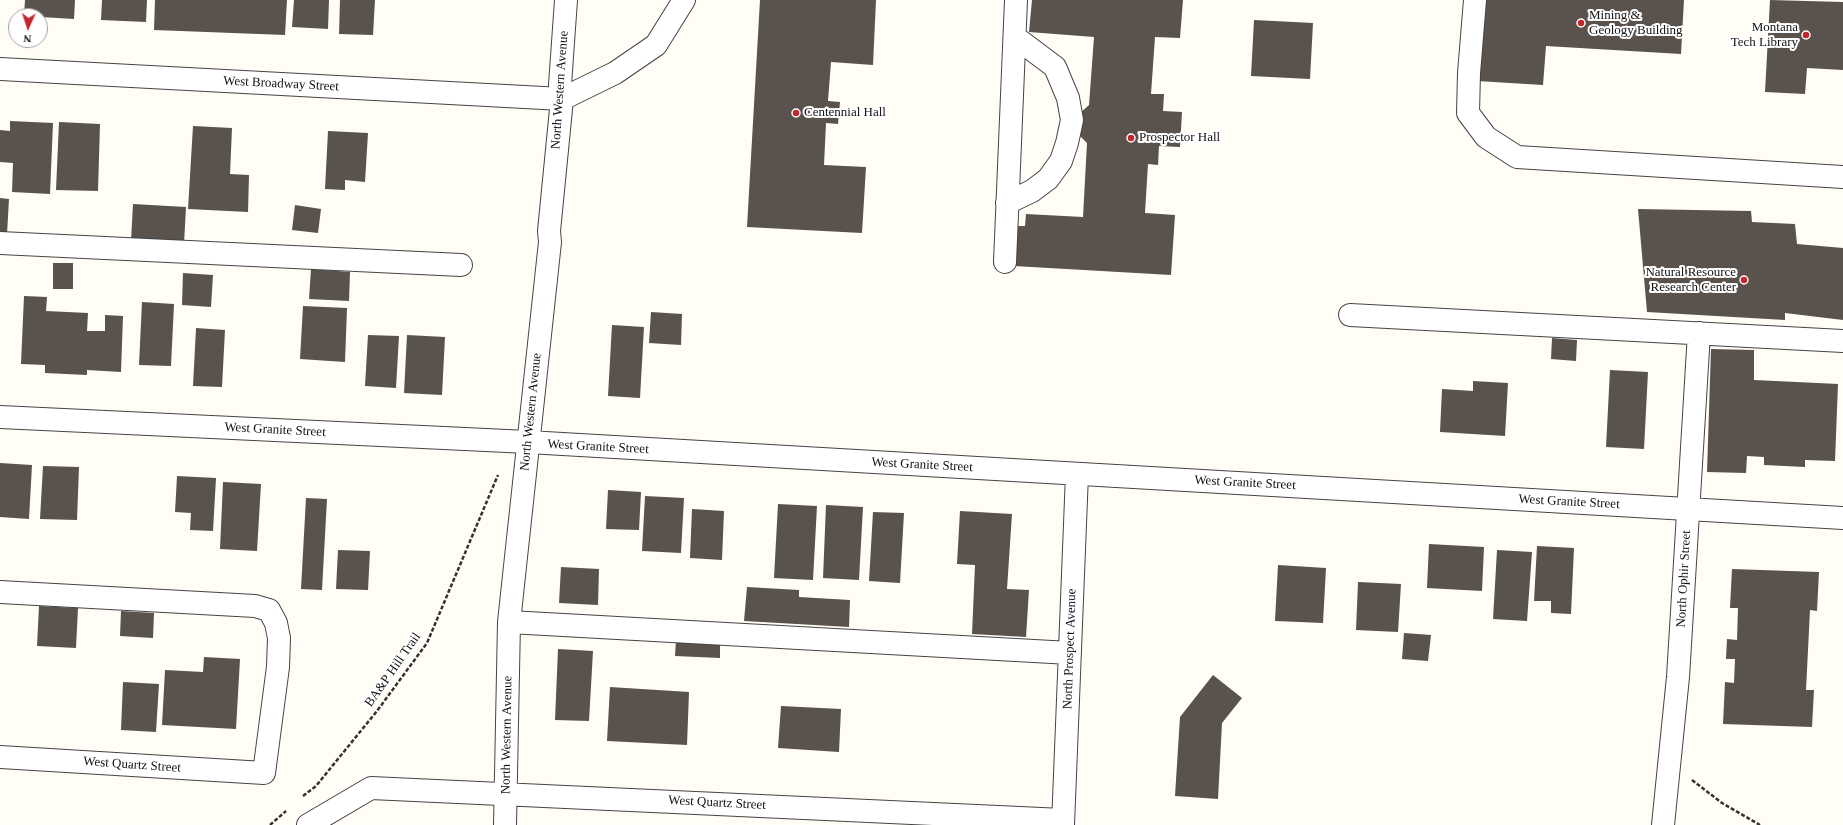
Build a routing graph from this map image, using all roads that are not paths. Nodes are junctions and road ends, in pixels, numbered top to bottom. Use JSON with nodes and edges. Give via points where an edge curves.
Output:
{"nodes":[{"id":1,"x":566,"y":0,"type":"edge"},
{"id":2,"x":684,"y":0,"type":"edge"},
{"id":3,"x":1016,"y":0,"type":"edge"},
{"id":4,"x":1474,"y":0,"type":"edge"},
{"id":5,"x":1015,"y":37,"type":"junction"},
{"id":6,"x":0,"y":69,"type":"edge"},
{"id":7,"x":562,"y":99,"type":"junction"},
{"id":8,"x":1843,"y":177,"type":"edge"},
{"id":9,"x":1007,"y":202,"type":"junction"},
{"id":10,"x":0,"y":243,"type":"edge"},
{"id":11,"x":1004,"y":262,"type":"dead end"},
{"id":12,"x":461,"y":265,"type":"dead end"},
{"id":13,"x":1350,"y":315,"type":"dead end"},
{"id":14,"x":1699,"y":333,"type":"junction"},
{"id":15,"x":1843,"y":342,"type":"edge"},
{"id":16,"x":0,"y":417,"type":"edge"},
{"id":17,"x":528,"y":442,"type":"junction"},
{"id":18,"x":1077,"y":474,"type":"junction"},
{"id":19,"x":1688,"y":509,"type":"junction"},
{"id":20,"x":1843,"y":518,"type":"edge"},
{"id":21,"x":0,"y":592,"type":"edge"},
{"id":22,"x":509,"y":622,"type":"junction"},
{"id":23,"x":1070,"y":653,"type":"junction"},
{"id":24,"x":0,"y":757,"type":"edge"},
{"id":25,"x":507,"y":793,"type":"junction"},
{"id":26,"x":1063,"y":822,"type":"edge"},
{"id":27,"x":308,"y":825,"type":"edge"},
{"id":28,"x":505,"y":825,"type":"edge"},
{"id":29,"x":1663,"y":825,"type":"edge"}],
"edges":[{"from":1,"to":7,"type":"street","name":"North Western Avenue","via":[[560,85]]},
{"from":2,"to":7,"type":"street","via":[[656,45],[615,73]]},
{"from":3,"to":5,"type":"street"},
{"from":4,"to":8,"type":"street","via":[[1468,113],[1486,137],[1518,157]]},
{"from":5,"to":9,"type":"street"},
{"from":5,"to":9,"type":"street","via":[[1055,67],[1068,98],[1072,120],[1061,161],[1048,179],[1032,191]]},
{"from":6,"to":7,"type":"street","name":"West Broadway Street"},
{"from":7,"to":17,"type":"street","name":"North Western Avenue","via":[[550,242]]},
{"from":9,"to":11,"type":"street"},
{"from":10,"to":12,"type":"street"},
{"from":13,"to":14,"type":"street"},
{"from":14,"to":15,"type":"street"},
{"from":14,"to":19,"type":"street","name":"North Ophir Street"},
{"from":16,"to":17,"type":"street","name":"West Granite Street"},
{"from":17,"to":18,"type":"street","name":"West Granite Street"},
{"from":17,"to":22,"type":"street","name":"North Western Avenue"},
{"from":18,"to":19,"type":"street","name":"West Granite Street"},
{"from":18,"to":23,"type":"street","name":"North Prospect Avenue"},
{"from":19,"to":20,"type":"street","name":"West Granite Street"},
{"from":19,"to":29,"type":"street","name":"North Ophir Street","via":[[1678,677]]},
{"from":21,"to":24,"type":"street","name":"West Quartz Street","via":[[255,606],[269,610],[276,623],[279,638],[278,667],[264,773]]},
{"from":22,"to":23,"type":"street"},
{"from":22,"to":25,"type":"street","name":"North Western Avenue"},
{"from":23,"to":26,"type":"street","name":"North Prospect Avenue"},
{"from":25,"to":26,"type":"street","name":"West Quartz Street"},
{"from":25,"to":27,"type":"street","name":"West Quartz Street","via":[[371,788]]},
{"from":25,"to":28,"type":"street","name":"North Western Avenue"}]}
